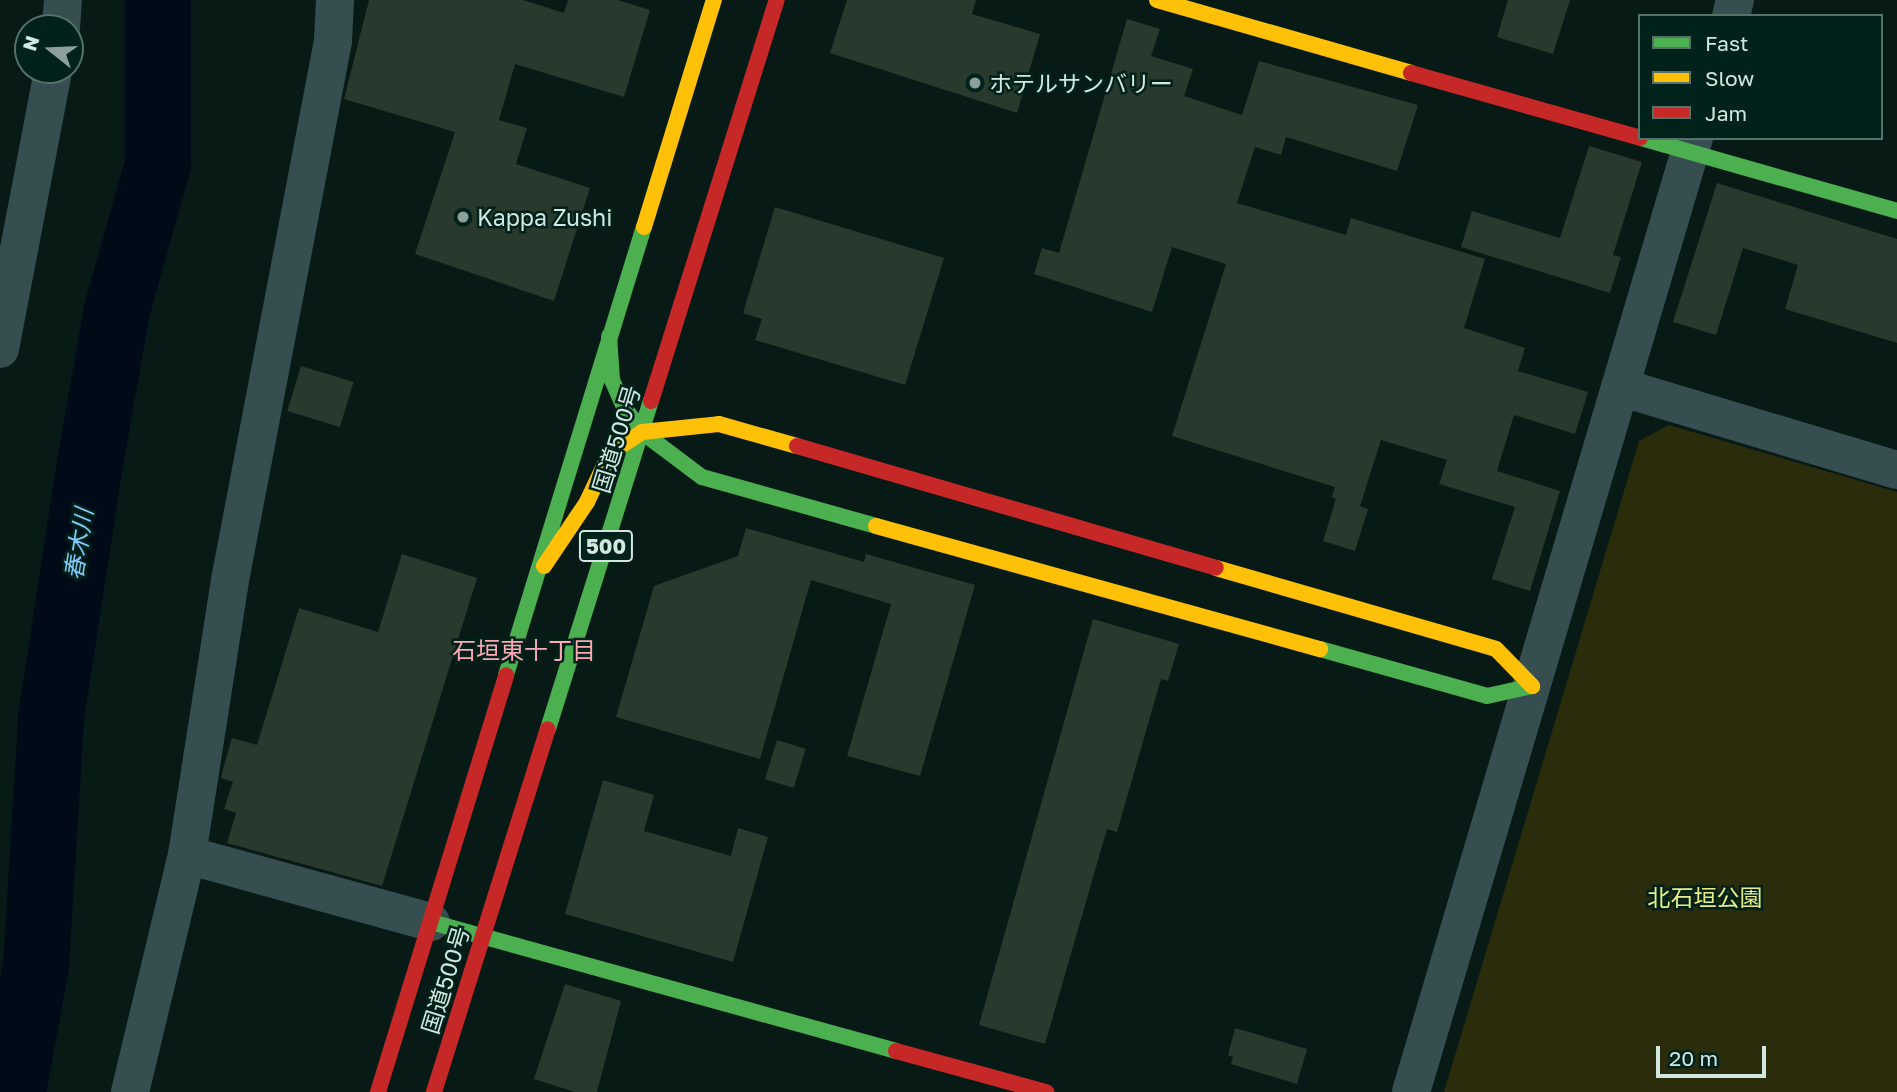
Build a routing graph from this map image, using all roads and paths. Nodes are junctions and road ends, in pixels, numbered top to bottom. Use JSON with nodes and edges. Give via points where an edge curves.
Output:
{"nodes":[{"id":1,"x":335,"y":0,"type":"edge"},
{"id":2,"x":714,"y":0,"type":"edge"},
{"id":3,"x":777,"y":0,"type":"edge"},
{"id":4,"x":1157,"y":0,"type":"edge"},
{"id":5,"x":50,"y":84,"type":"edge"},
{"id":6,"x":1638,"y":137,"type":"edge"},
{"id":7,"x":1655,"y":140,"type":"edge"},
{"id":8,"x":1692,"y":145,"type":"edge"},
{"id":9,"x":1897,"y":211,"type":"edge"},
{"id":10,"x":608,"y":333,"type":"junction"},
{"id":11,"x":0,"y":349,"type":"edge"},
{"id":12,"x":1620,"y":387,"type":"junction"},
{"id":13,"x":642,"y":432,"type":"junction"},
{"id":14,"x":1897,"y":470,"type":"edge"},
{"id":15,"x":535,"y":580,"type":"junction"},
{"id":16,"x":1532,"y":686,"type":"junction"},
{"id":17,"x":187,"y":855,"type":"junction"},
{"id":18,"x":431,"y":922,"type":"junction"},
{"id":19,"x":482,"y":936,"type":"junction"},
{"id":20,"x":130,"y":1092,"type":"edge"},
{"id":21,"x":378,"y":1092,"type":"edge"},
{"id":22,"x":434,"y":1092,"type":"edge"},
{"id":23,"x":1046,"y":1092,"type":"edge"},
{"id":24,"x":1411,"y":1092,"type":"edge"}],
"edges":[{"from":1,"to":17,"type":"street","via":[[333,41],[230,580]]},
{"from":2,"to":10,"type":"main road","name":"国道500号","number":"500"},
{"from":3,"to":13,"type":"main road","name":"国道500号","number":"500"},
{"from":4,"to":6,"type":"main road"},
{"from":5,"to":11,"type":"street"},
{"from":7,"to":8,"type":"main road"},
{"from":8,"to":9,"type":"main road"},
{"from":8,"to":12,"type":"street"},
{"from":10,"to":13,"type":"main road","via":[[611,380]]},
{"from":10,"to":15,"type":"main road","name":"国道500号","number":"500"},
{"from":12,"to":14,"type":"street"},
{"from":12,"to":16,"type":"street"},
{"from":13,"to":15,"type":"main road","via":[[610,453],[587,502]]},
{"from":13,"to":16,"type":"main road","via":[[702,477],[715,481],[1487,696]]},
{"from":13,"to":16,"type":"main road","via":[[719,424],[1496,649]]},
{"from":13,"to":19,"type":"main road","name":"国道500号","number":"500"},
{"from":15,"to":18,"type":"main road","name":"国道500号","number":"500"},
{"from":16,"to":24,"type":"street"},
{"from":17,"to":18,"type":"street"},
{"from":17,"to":20,"type":"street"},
{"from":18,"to":19,"type":"main road"},
{"from":18,"to":21,"type":"main road","name":"国道500号","number":"500"},
{"from":19,"to":22,"type":"main road","name":"国道500号","number":"500"},
{"from":19,"to":23,"type":"main road"}]}
